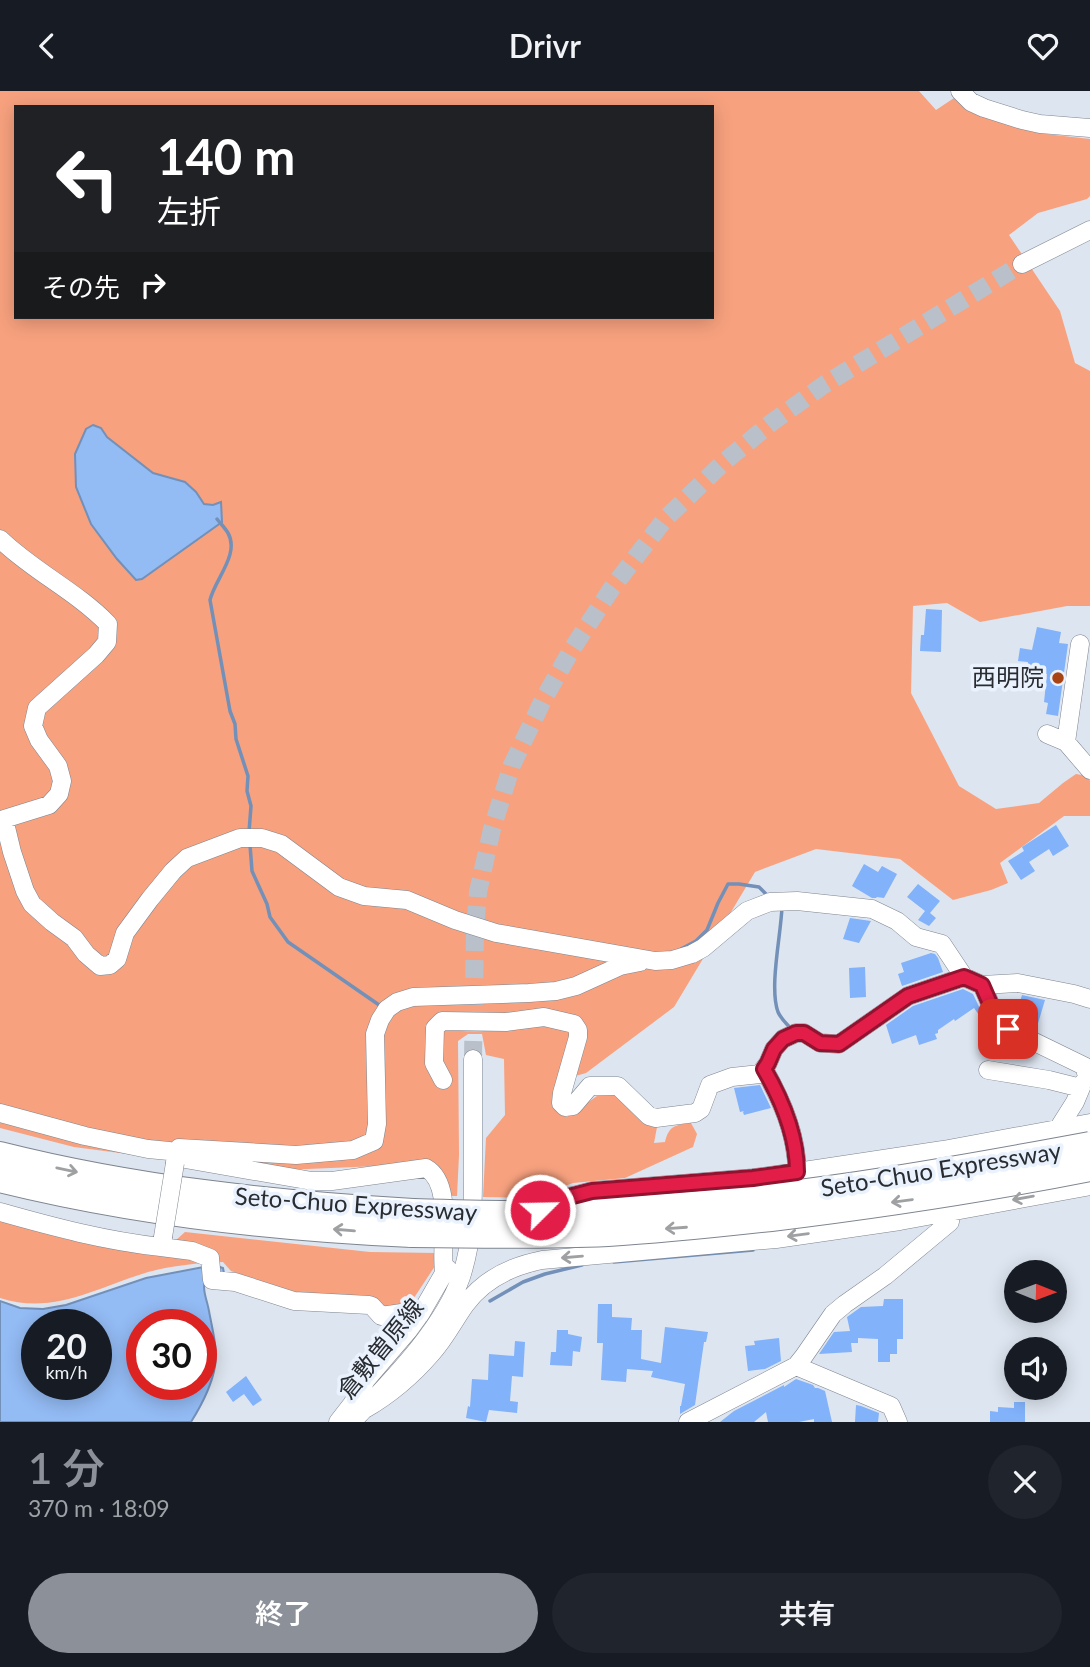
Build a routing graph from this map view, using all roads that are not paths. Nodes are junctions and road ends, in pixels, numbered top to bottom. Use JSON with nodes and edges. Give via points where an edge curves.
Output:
{"nodes":[{"id":1,"x":960,"y":91,"type":"edge"},
{"id":2,"x":1090,"y":128,"type":"edge"},
{"id":3,"x":1090,"y":230,"type":"edge"},
{"id":4,"x":1022,"y":264,"type":"tunnel mouth"},
{"id":5,"x":0,"y":539,"type":"edge"},
{"id":6,"x":1080,"y":644,"type":"dead end"},
{"id":7,"x":1046,"y":734,"type":"dead end"},
{"id":8,"x":1066,"y":742,"type":"junction"},
{"id":9,"x":1090,"y":771,"type":"edge"},
{"id":10,"x":647,"y":959,"type":"junction"},
{"id":11,"x":964,"y":977,"type":"junction"},
{"id":12,"x":982,"y":985,"type":"junction"},
{"id":13,"x":1090,"y":999,"type":"edge"},
{"id":14,"x":473,"y":1059,"type":"tunnel mouth"},
{"id":15,"x":764,"y":1069,"type":"junction"},
{"id":16,"x":988,"y":1070,"type":"dead end"},
{"id":17,"x":443,"y":1080,"type":"dead end"},
{"id":18,"x":1086,"y":1082,"type":"edge"},
{"id":19,"x":0,"y":1113,"type":"edge"},
{"id":20,"x":1090,"y":1123,"type":"edge"},
{"id":21,"x":1058,"y":1129,"type":"junction"},
{"id":22,"x":1090,"y":1145,"type":"edge"},
{"id":23,"x":943,"y":1150,"type":"junction"},
{"id":24,"x":0,"y":1155,"type":"edge"},
{"id":25,"x":175,"y":1158,"type":"junction"},
{"id":26,"x":1090,"y":1168,"type":"edge"},
{"id":27,"x":797,"y":1172,"type":"junction"},
{"id":28,"x":0,"y":1179,"type":"edge"},
{"id":29,"x":1090,"y":1186,"type":"edge"},
{"id":30,"x":0,"y":1212,"type":"edge"},
{"id":31,"x":952,"y":1212,"type":"junction"},
{"id":32,"x":413,"y":1223,"type":"junction"},
{"id":33,"x":162,"y":1242,"type":"junction"},
{"id":34,"x":480,"y":1243,"type":"dead end"},
{"id":35,"x":420,"y":1315,"type":"junction"},
{"id":36,"x":796,"y":1366,"type":"junction"},
{"id":37,"x":365,"y":1409,"type":"junction"},
{"id":38,"x":706,"y":1417,"type":"edge"},
{"id":39,"x":338,"y":1422,"type":"edge"},
{"id":40,"x":352,"y":1422,"type":"edge"},
{"id":41,"x":688,"y":1422,"type":"edge"},
{"id":42,"x":898,"y":1422,"type":"edge"}],
"edges":[{"from":1,"to":2,"type":"street","via":[[984,108],[1023,120]]},
{"from":3,"to":4,"type":"street"},
{"from":5,"to":10,"type":"street","via":[[107,624],[107,642],[37,708],[33,726],[58,766],[59,794],[49,805],[4,820],[32,904],[100,966],[117,959],[125,933],[187,857],[240,838],[281,844],[339,887],[364,896],[407,900],[496,933]]},
{"from":6,"to":8,"type":"street"},
{"from":7,"to":8,"type":"street"},
{"from":8,"to":9,"type":"street"},
{"from":10,"to":11,"type":"street","via":[[672,960],[692,954],[747,911],[770,902],[797,901],[872,909],[916,937],[942,944]]},
{"from":10,"to":25,"type":"street","via":[[556,991],[413,997],[397,1002],[387,1009],[375,1034],[374,1141],[353,1150],[284,1155],[179,1148]]},
{"from":11,"to":12,"type":"street"},
{"from":11,"to":15,"type":"street","via":[[908,996],[839,1044],[820,1043],[804,1033],[789,1036],[774,1049]]},
{"from":12,"to":13,"type":"street","via":[[1018,983]]},
{"from":12,"to":18,"type":"street","via":[[998,1022],[1084,1066]]},
{"from":14,"to":37,"type":"street","name":"倉敷曽原線","via":[[473,1226],[460,1280],[424,1342]]},
{"from":15,"to":17,"type":"street","via":[[760,1074],[710,1085],[695,1113],[649,1116],[618,1086],[590,1086],[573,1106],[565,1108],[562,1093],[578,1030],[574,1024],[544,1017],[506,1022],[442,1021],[435,1028],[434,1063]]},
{"from":15,"to":27,"type":"street","via":[[787,1117]]},
{"from":16,"to":18,"type":"street"},
{"from":18,"to":21,"type":"street"},
{"from":19,"to":25,"type":"street","via":[[85,1136],[169,1151]]},
{"from":20,"to":21,"type":"street"},
{"from":21,"to":23,"type":"street"},
{"from":22,"to":32,"type":"highway","name":"Seto-Chuo Expressway","bridge":true,"via":[[849,1187],[702,1204]]},
{"from":23,"to":27,"type":"street"},
{"from":23,"to":31,"type":"street"},
{"from":24,"to":32,"type":"highway","name":"Seto-Chuo Expressway","one_way":true,"via":[[122,1181]]},
{"from":25,"to":33,"type":"street","bridge":true},
{"from":25,"to":35,"type":"street","via":[[312,1181],[426,1168],[435,1174],[443,1193],[445,1270]]},
{"from":26,"to":32,"type":"highway","name":"Seto-Chuo Expressway","one_way":true,"bridge":true,"via":[[916,1199],[703,1226],[515,1235]]},
{"from":27,"to":34,"type":"street","via":[[592,1191],[561,1199]]},
{"from":32,"to":28,"type":"highway","name":"Seto-Chuo Expressway","one_way":true,"via":[[306,1227],[119,1203]]},
{"from":29,"to":31,"type":"street","one_way":true},
{"from":30,"to":33,"type":"street","via":[[135,1244]]},
{"from":31,"to":36,"type":"street","via":[[950,1223],[833,1314]]},
{"from":31,"to":37,"type":"street","one_way":true,"via":[[776,1239],[527,1263],[485,1284],[425,1361],[387,1396]]},
{"from":33,"to":35,"type":"street","via":[[210,1258],[212,1280],[235,1282],[295,1301],[369,1305],[381,1316],[416,1311]]},
{"from":35,"to":39,"type":"street"},
{"from":36,"to":38,"type":"street"},
{"from":36,"to":42,"type":"street","via":[[891,1406]]},
{"from":37,"to":40,"type":"street","name":"倉敷曽原線"},
{"from":38,"to":41,"type":"street"}]}
